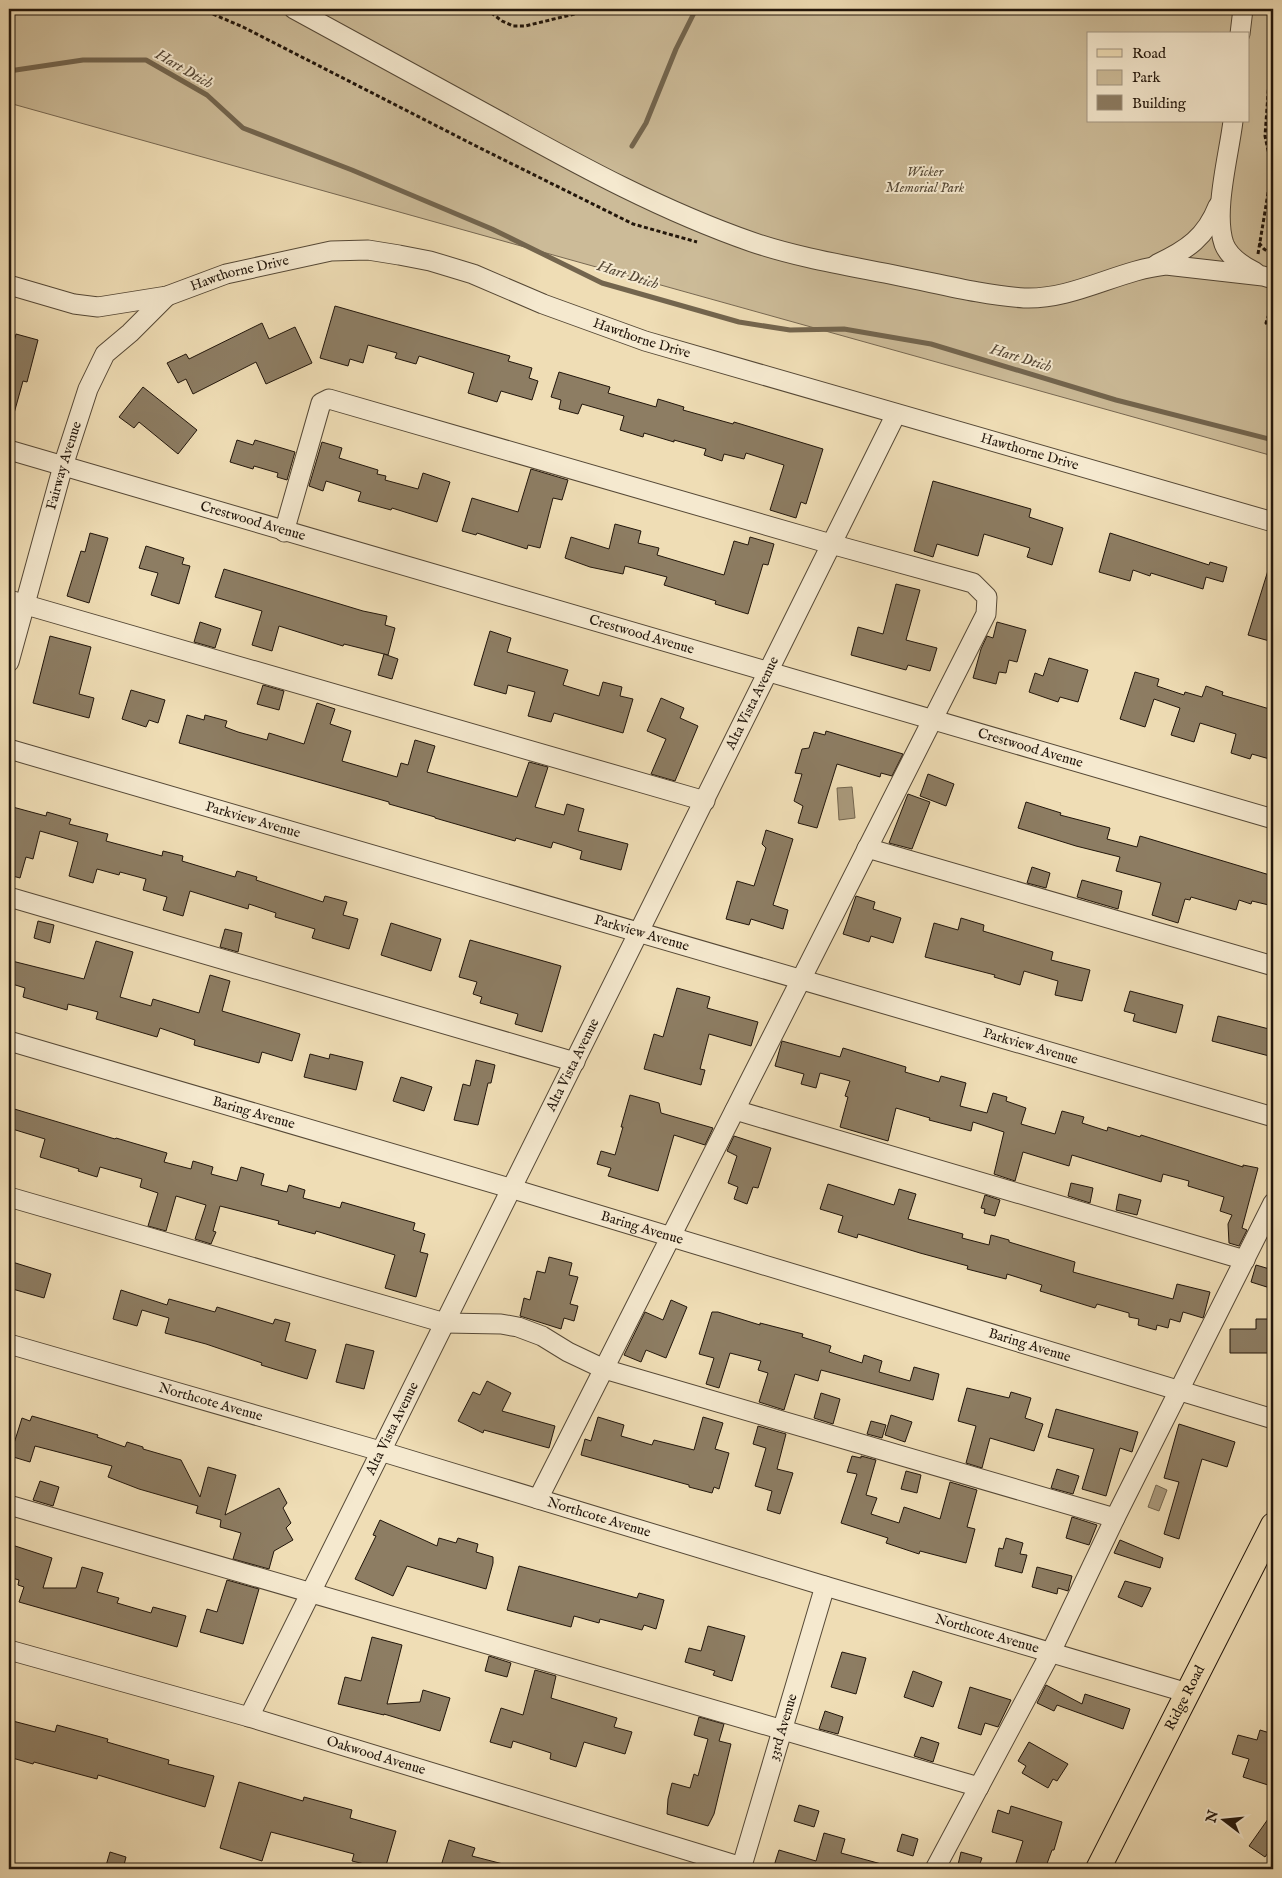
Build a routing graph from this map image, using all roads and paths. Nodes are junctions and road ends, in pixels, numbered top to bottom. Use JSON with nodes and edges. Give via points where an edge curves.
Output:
{"nodes":[{"id":1,"x":201,"y":9,"type":"edge"},
{"id":2,"x":294,"y":9,"type":"edge"},
{"id":3,"x":486,"y":9,"type":"edge"},
{"id":4,"x":606,"y":9,"type":"edge"},
{"id":5,"x":700,"y":9,"type":"edge"},
{"id":6,"x":745,"y":9,"type":"edge"},
{"id":7,"x":1243,"y":9,"type":"edge"},
{"id":8,"x":1273,"y":26,"type":"edge"},
{"id":9,"x":1240,"y":32,"type":"edge"},
{"id":10,"x":1233,"y":122,"type":"edge"},
{"id":11,"x":1222,"y":193,"type":"junction"},
{"id":12,"x":699,"y":242,"type":"dead end"},
{"id":13,"x":1260,"y":243,"type":"junction"},
{"id":14,"x":1273,"y":255,"type":"edge"},
{"id":15,"x":1150,"y":266,"type":"junction"},
{"id":16,"x":1264,"y":276,"type":"edge"},
{"id":17,"x":9,"y":285,"type":"edge"},
{"id":18,"x":167,"y":296,"type":"junction"},
{"id":19,"x":1273,"y":302,"type":"edge"},
{"id":20,"x":1273,"y":330,"type":"edge"},
{"id":21,"x":896,"y":414,"type":"junction"},
{"id":22,"x":9,"y":450,"type":"edge"},
{"id":23,"x":63,"y":466,"type":"junction"},
{"id":24,"x":1273,"y":522,"type":"edge"},
{"id":25,"x":284,"y":532,"type":"junction"},
{"id":26,"x":831,"y":544,"type":"junction"},
{"id":27,"x":17,"y":602,"type":"edge"},
{"id":28,"x":9,"y":662,"type":"edge"},
{"id":29,"x":768,"y":671,"type":"junction"},
{"id":30,"x":931,"y":720,"type":"junction"},
{"id":31,"x":9,"y":749,"type":"edge"},
{"id":32,"x":704,"y":801,"type":"junction"},
{"id":33,"x":1273,"y":819,"type":"edge"},
{"id":34,"x":867,"y":848,"type":"junction"},
{"id":35,"x":9,"y":897,"type":"edge"},
{"id":36,"x":639,"y":932,"type":"junction"},
{"id":37,"x":1273,"y":966,"type":"edge"},
{"id":38,"x":802,"y":980,"type":"junction"},
{"id":39,"x":9,"y":1041,"type":"edge"},
{"id":40,"x":575,"y":1062,"type":"junction"},
{"id":41,"x":735,"y":1110,"type":"junction"},
{"id":42,"x":1273,"y":1117,"type":"edge"},
{"id":43,"x":513,"y":1189,"type":"junction"},
{"id":44,"x":9,"y":1196,"type":"edge"},
{"id":45,"x":1273,"y":1204,"type":"edge"},
{"id":46,"x":671,"y":1237,"type":"junction"},
{"id":47,"x":1245,"y":1260,"type":"junction"},
{"id":48,"x":445,"y":1323,"type":"junction"},
{"id":49,"x":9,"y":1344,"type":"edge"},
{"id":50,"x":604,"y":1369,"type":"junction"},
{"id":51,"x":1180,"y":1390,"type":"junction"},
{"id":52,"x":1273,"y":1419,"type":"edge"},
{"id":53,"x":380,"y":1451,"type":"junction"},
{"id":54,"x":538,"y":1499,"type":"junction"},
{"id":55,"x":9,"y":1505,"type":"edge"},
{"id":56,"x":1115,"y":1518,"type":"junction"},
{"id":57,"x":1273,"y":1527,"type":"edge"},
{"id":58,"x":825,"y":1586,"type":"junction"},
{"id":59,"x":310,"y":1593,"type":"junction"},
{"id":60,"x":9,"y":1650,"type":"edge"},
{"id":61,"x":1051,"y":1652,"type":"junction"},
{"id":62,"x":1188,"y":1693,"type":"junction"},
{"id":63,"x":249,"y":1717,"type":"junction"},
{"id":64,"x":783,"y":1729,"type":"junction"},
{"id":65,"x":979,"y":1787,"type":"junction"},
{"id":66,"x":741,"y":1868,"type":"edge"},
{"id":67,"x":935,"y":1869,"type":"edge"},
{"id":68,"x":1098,"y":1869,"type":"edge"}],
"edges":[{"from":1,"to":12,"type":"path","via":[[244,27],[633,224]]},
{"from":2,"to":15,"type":"street","via":[[615,185],[754,242],[803,256],[972,291],[1026,298],[1081,288]]},
{"from":3,"to":4,"type":"path","via":[[513,26]]},
{"from":5,"to":6,"type":"path","via":[[710,12]]},
{"from":7,"to":9,"type":"street"},
{"from":8,"to":13,"type":"path","via":[[1265,136],[1272,169]]},
{"from":10,"to":11,"type":"street"},
{"from":11,"to":15,"type":"street","via":[[1213,219],[1199,238],[1178,254]]},
{"from":11,"to":16,"type":"street","via":[[1220,224],[1225,246],[1235,259]]},
{"from":13,"to":14,"type":"path"},
{"from":13,"to":16,"type":"path"},
{"from":15,"to":16,"type":"street"},
{"from":17,"to":18,"type":"street","name":"Hawthorne Drive","via":[[74,304],[98,307]]},
{"from":18,"to":21,"type":"street","name":"Hawthorne Drive","via":[[226,274],[332,251],[368,250],[399,255],[472,274],[645,341]]},
{"from":18,"to":23,"type":"street","name":"Fairway Avenue","via":[[105,354],[88,389]]},
{"from":19,"to":20,"type":"path","via":[[1266,324]]},
{"from":21,"to":24,"type":"street","name":"Hawthorne Drive"},
{"from":21,"to":26,"type":"street","name":"Alta Vista Avenue"},
{"from":22,"to":23,"type":"street","name":"Crestwood Avenue"},
{"from":23,"to":25,"type":"street","name":"Crestwood Avenue"},
{"from":23,"to":27,"type":"street","name":"Fairway Avenue"},
{"from":25,"to":26,"type":"street","via":[[321,403],[329,399]]},
{"from":25,"to":29,"type":"street","name":"Crestwood Avenue"},
{"from":26,"to":29,"type":"street","name":"Alta Vista Avenue"},
{"from":26,"to":30,"type":"street","via":[[972,583],[987,597],[986,614]]},
{"from":27,"to":28,"type":"street","name":"Fairway Avenue"},
{"from":27,"to":32,"type":"street"},
{"from":29,"to":30,"type":"street","name":"Crestwood Avenue"},
{"from":29,"to":32,"type":"street","name":"Alta Vista Avenue"},
{"from":30,"to":33,"type":"street","name":"Crestwood Avenue"},
{"from":30,"to":34,"type":"street"},
{"from":31,"to":36,"type":"street","name":"Parkview Avenue"},
{"from":32,"to":36,"type":"street","name":"Alta Vista Avenue"},
{"from":34,"to":37,"type":"street"},
{"from":34,"to":38,"type":"street"},
{"from":35,"to":40,"type":"street"},
{"from":36,"to":38,"type":"street","name":"Parkview Avenue"},
{"from":36,"to":40,"type":"street","name":"Alta Vista Avenue"},
{"from":38,"to":41,"type":"street"},
{"from":38,"to":42,"type":"street","name":"Parkview Avenue"},
{"from":39,"to":43,"type":"street","name":"Baring Avenue"},
{"from":40,"to":43,"type":"street","name":"Alta Vista Avenue"},
{"from":41,"to":46,"type":"street"},
{"from":41,"to":47,"type":"street"},
{"from":43,"to":46,"type":"street","name":"Baring Avenue"},
{"from":43,"to":48,"type":"street","name":"Alta Vista Avenue"},
{"from":44,"to":48,"type":"street"},
{"from":45,"to":47,"type":"street"},
{"from":46,"to":50,"type":"street"},
{"from":46,"to":51,"type":"street","name":"Baring Avenue"},
{"from":47,"to":51,"type":"street"},
{"from":48,"to":50,"type":"street","via":[[518,1327]]},
{"from":48,"to":53,"type":"street","name":"Alta Vista Avenue"},
{"from":49,"to":53,"type":"street","name":"Northcote Avenue"},
{"from":50,"to":54,"type":"street"},
{"from":50,"to":56,"type":"street"},
{"from":51,"to":52,"type":"street","name":"Baring Avenue"},
{"from":51,"to":56,"type":"street"},
{"from":53,"to":54,"type":"street","name":"Northcote Avenue"},
{"from":53,"to":59,"type":"street","name":"Alta Vista Avenue"},
{"from":54,"to":58,"type":"street","name":"Northcote Avenue"},
{"from":55,"to":59,"type":"street"},
{"from":56,"to":61,"type":"street"},
{"from":57,"to":62,"type":"main road","name":"Ridge Road"},
{"from":58,"to":61,"type":"street","name":"Northcote Avenue"},
{"from":58,"to":64,"type":"street","name":"33rd Avenue"},
{"from":59,"to":63,"type":"street","name":"Alta Vista Avenue"},
{"from":59,"to":64,"type":"street"},
{"from":60,"to":63,"type":"street","name":"Oakwood Avenue"},
{"from":61,"to":62,"type":"street","name":"Northcote Avenue"},
{"from":61,"to":65,"type":"street"},
{"from":62,"to":68,"type":"main road","name":"Ridge Road"},
{"from":63,"to":66,"type":"street","name":"Oakwood Avenue"},
{"from":64,"to":65,"type":"street"},
{"from":64,"to":66,"type":"street","name":"33rd Avenue"},
{"from":65,"to":67,"type":"street"}]}
